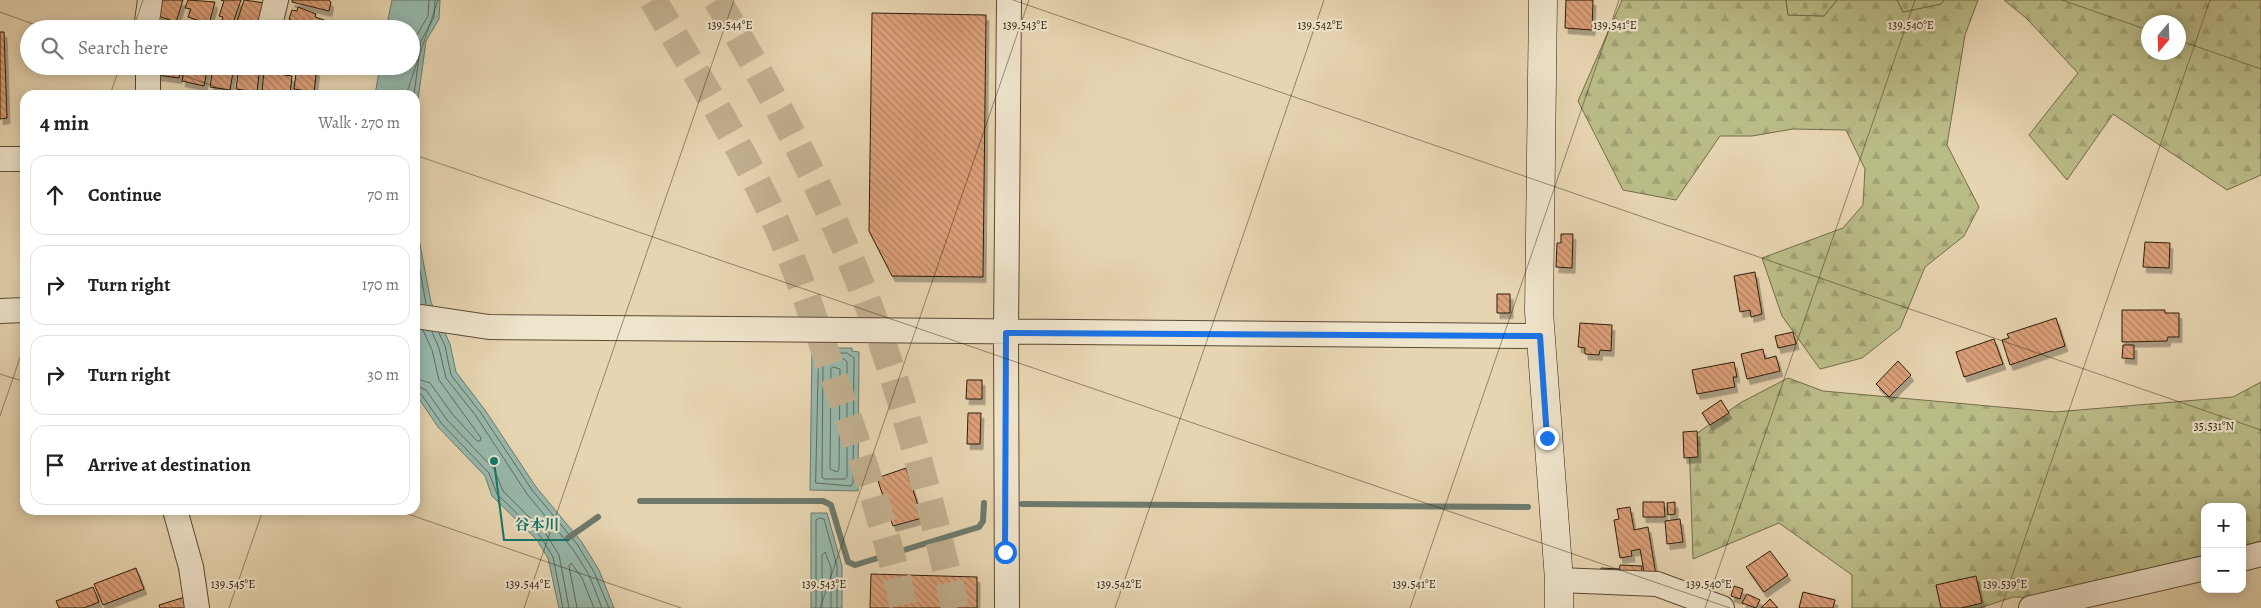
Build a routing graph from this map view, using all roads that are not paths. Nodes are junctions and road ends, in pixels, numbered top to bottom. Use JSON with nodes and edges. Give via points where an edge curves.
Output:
{"nodes":[{"id":1,"x":150,"y":0,"type":"edge"},
{"id":2,"x":276,"y":0,"type":"edge"},
{"id":3,"x":1009,"y":0,"type":"edge"},
{"id":4,"x":1543,"y":0,"type":"edge"},
{"id":5,"x":147,"y":20,"type":"edge"},
{"id":6,"x":271,"y":20,"type":"edge"},
{"id":7,"x":148,"y":75,"type":"edge"},
{"id":8,"x":148,"y":90,"type":"edge"},
{"id":9,"x":0,"y":159,"type":"edge"},
{"id":10,"x":20,"y":159,"type":"edge"},
{"id":11,"x":20,"y":310,"type":"edge"},
{"id":12,"x":0,"y":311,"type":"edge"},
{"id":13,"x":420,"y":317,"type":"edge"},
{"id":14,"x":1006,"y":333,"type":"junction"},
{"id":15,"x":1540,"y":336,"type":"junction"},
{"id":16,"x":177,"y":515,"type":"edge"},
{"id":17,"x":2261,"y":554,"type":"edge"},
{"id":18,"x":2246,"y":558,"type":"edge"},
{"id":19,"x":2201,"y":569,"type":"edge"},
{"id":20,"x":1559,"y":580,"type":"junction"},
{"id":21,"x":197,"y":608,"type":"edge"},
{"id":22,"x":1007,"y":608,"type":"edge"},
{"id":23,"x":1559,"y":608,"type":"edge"},
{"id":24,"x":1722,"y":608,"type":"edge"},
{"id":25,"x":2031,"y":608,"type":"edge"}],
"edges":[{"from":1,"to":5,"type":"street"},
{"from":2,"to":6,"type":"street"},
{"from":3,"to":14,"type":"street"},
{"from":4,"to":15,"type":"street"},
{"from":7,"to":8,"type":"street"},
{"from":9,"to":10,"type":"street"},
{"from":11,"to":12,"type":"street"},
{"from":13,"to":14,"type":"street","via":[[489,327]]},
{"from":14,"to":15,"type":"street"},
{"from":14,"to":22,"type":"street"},
{"from":15,"to":20,"type":"street"},
{"from":16,"to":21,"type":"street","via":[[191,567]]},
{"from":17,"to":18,"type":"street"},
{"from":19,"to":25,"type":"street"},
{"from":20,"to":23,"type":"street"},
{"from":20,"to":24,"type":"street","via":[[1657,584]]}]}
